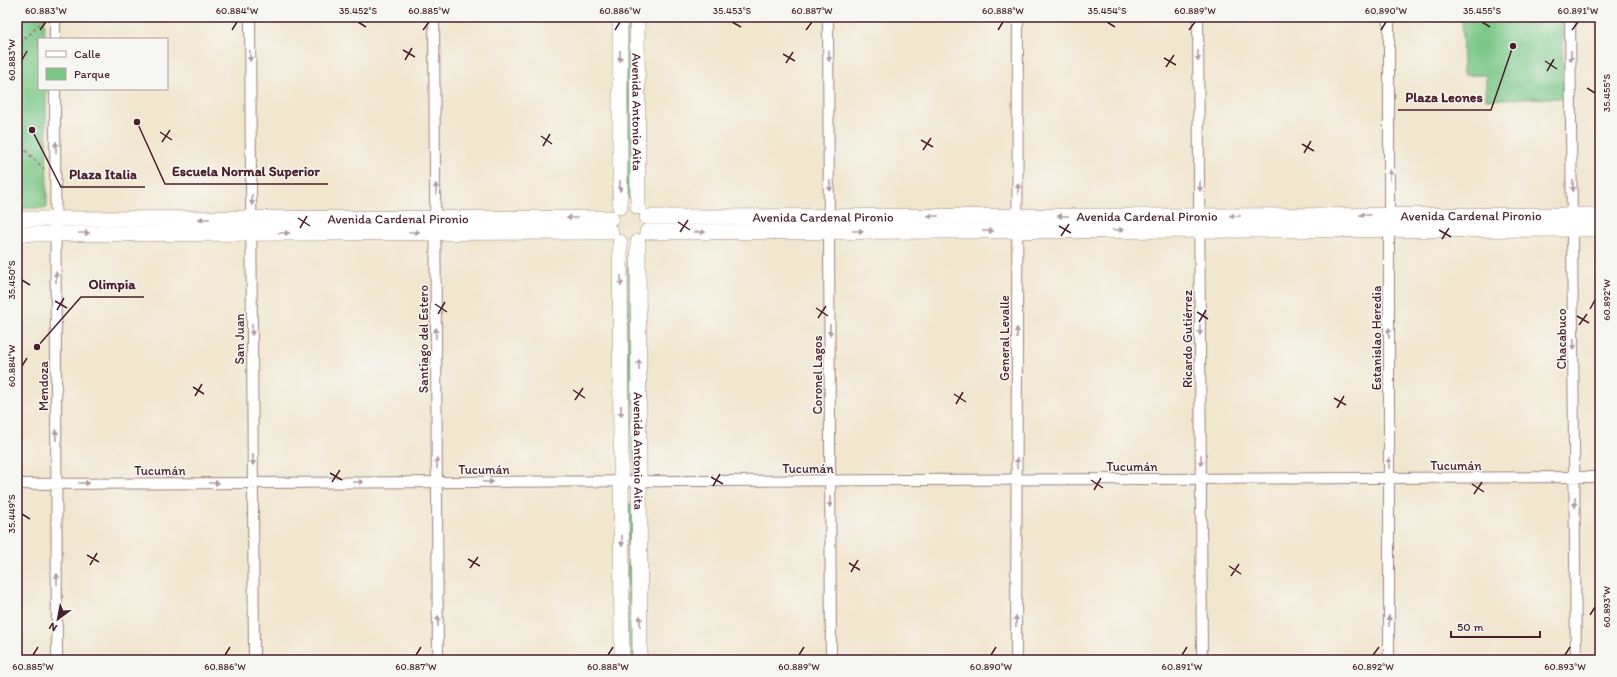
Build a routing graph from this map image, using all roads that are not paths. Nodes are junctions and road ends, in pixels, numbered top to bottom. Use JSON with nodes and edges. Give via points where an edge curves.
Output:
{"nodes":[{"id":1,"x":250,"y":17,"type":"edge"},
{"id":2,"x":434,"y":17,"type":"edge"},
{"id":3,"x":620,"y":17,"type":"edge"},
{"id":4,"x":637,"y":17,"type":"edge"},
{"id":5,"x":828,"y":17,"type":"edge"},
{"id":6,"x":1018,"y":17,"type":"edge"},
{"id":7,"x":1198,"y":17,"type":"edge"},
{"id":8,"x":1389,"y":17,"type":"edge"},
{"id":9,"x":1570,"y":17,"type":"edge"},
{"id":10,"x":50,"y":18,"type":"edge"},
{"id":11,"x":55,"y":38,"type":"edge"},
{"id":12,"x":56,"y":90,"type":"edge"},
{"id":13,"x":1600,"y":215,"type":"edge"},
{"id":14,"x":17,"y":219,"type":"edge"},
{"id":15,"x":1390,"y":222,"type":"junction"},
{"id":16,"x":1573,"y":222,"type":"junction"},
{"id":17,"x":1018,"y":223,"type":"junction"},
{"id":18,"x":1200,"y":223,"type":"junction"},
{"id":19,"x":830,"y":224,"type":"junction"},
{"id":20,"x":436,"y":225,"type":"junction"},
{"id":21,"x":616,"y":225,"type":"junction"},
{"id":22,"x":642,"y":225,"type":"junction"},
{"id":23,"x":56,"y":226,"type":"junction"},
{"id":24,"x":252,"y":226,"type":"junction"},
{"id":25,"x":1600,"y":229,"type":"edge"},
{"id":26,"x":17,"y":234,"type":"edge"},
{"id":27,"x":1574,"y":477,"type":"junction"},
{"id":28,"x":1600,"y":477,"type":"edge"},
{"id":29,"x":1389,"y":478,"type":"junction"},
{"id":30,"x":1201,"y":479,"type":"junction"},
{"id":31,"x":830,"y":480,"type":"junction"},
{"id":32,"x":1017,"y":480,"type":"junction"},
{"id":33,"x":622,"y":481,"type":"junction"},
{"id":34,"x":639,"y":481,"type":"junction"},
{"id":35,"x":437,"y":482,"type":"junction"},
{"id":36,"x":253,"y":483,"type":"junction"},
{"id":37,"x":17,"y":484,"type":"edge"},
{"id":38,"x":56,"y":484,"type":"junction"},
{"id":39,"x":57,"y":660,"type":"edge"},
{"id":40,"x":254,"y":660,"type":"edge"},
{"id":41,"x":438,"y":660,"type":"edge"},
{"id":42,"x":622,"y":660,"type":"edge"},
{"id":43,"x":640,"y":660,"type":"edge"},
{"id":44,"x":831,"y":660,"type":"edge"},
{"id":45,"x":1016,"y":660,"type":"edge"},
{"id":46,"x":1202,"y":660,"type":"edge"},
{"id":47,"x":1389,"y":660,"type":"edge"},
{"id":48,"x":1576,"y":660,"type":"edge"}],
"edges":[{"from":1,"to":24,"type":"street","name":"San Juan","one_way":true},
{"from":20,"to":2,"type":"street","name":"Santiago del Estero","one_way":true},
{"from":3,"to":21,"type":"main road","name":"Avenida Antonio Aita","one_way":true},
{"from":4,"to":22,"type":"main road","name":"Avenida Antonio Aita"},
{"from":5,"to":19,"type":"street","name":"Coronel Lagos","one_way":true},
{"from":17,"to":6,"type":"street","name":"General Levalle","one_way":true},
{"from":7,"to":18,"type":"street","name":"Ricardo Gutiérrez","one_way":true},
{"from":15,"to":8,"type":"street","name":"Estanislao Heredia","one_way":true},
{"from":9,"to":16,"type":"street","name":"Chacabuco","one_way":true},
{"from":10,"to":11,"type":"street"},
{"from":23,"to":12,"type":"street","name":"Mendoza","one_way":true},
{"from":13,"to":16,"type":"main road","name":"Avenida Cardenal Pironio"},
{"from":14,"to":23,"type":"main road","name":"Avenida Cardenal Pironio"},
{"from":15,"to":16,"type":"main road","name":"Avenida Cardenal Pironio"},
{"from":15,"to":18,"type":"main road","name":"Avenida Cardenal Pironio"},
{"from":29,"to":15,"type":"street","name":"Estanislao Heredia","one_way":true},
{"from":16,"to":25,"type":"main road","name":"Avenida Cardenal Pironio"},
{"from":16,"to":27,"type":"street","name":"Chacabuco","one_way":true},
{"from":17,"to":18,"type":"main road","name":"Avenida Cardenal Pironio"},
{"from":17,"to":19,"type":"main road","name":"Avenida Cardenal Pironio"},
{"from":32,"to":17,"type":"street","name":"General Levalle","one_way":true},
{"from":18,"to":30,"type":"street","name":"Ricardo Gutiérrez","one_way":true},
{"from":19,"to":22,"type":"main road","name":"Avenida Cardenal Pironio"},
{"from":19,"to":31,"type":"street","name":"Coronel Lagos","one_way":true},
{"from":20,"to":21,"type":"main road","name":"Avenida Cardenal Pironio"},
{"from":20,"to":24,"type":"main road","name":"Avenida Cardenal Pironio"},
{"from":35,"to":20,"type":"street","name":"Santiago del Estero","one_way":true},
{"from":21,"to":22,"type":"main road","via":[[631,244]]},
{"from":21,"to":22,"type":"main road","via":[[630,205]]},
{"from":21,"to":33,"type":"main road","name":"Avenida Antonio Aita","one_way":true},
{"from":34,"to":22,"type":"main road","name":"Avenida Antonio Aita","one_way":true},
{"from":23,"to":24,"type":"main road","name":"Avenida Cardenal Pironio"},
{"from":23,"to":26,"type":"main road","name":"Avenida Cardenal Pironio"},
{"from":38,"to":23,"type":"street","name":"Mendoza","one_way":true},
{"from":24,"to":36,"type":"street","name":"San Juan","one_way":true},
{"from":27,"to":28,"type":"street","name":"Tucumán"},
{"from":27,"to":29,"type":"street","name":"Tucumán"},
{"from":27,"to":48,"type":"street","name":"Chacabuco","one_way":true},
{"from":29,"to":30,"type":"street","name":"Tucumán"},
{"from":47,"to":29,"type":"street","name":"Estanislao Heredia","one_way":true},
{"from":30,"to":32,"type":"street","name":"Tucumán"},
{"from":30,"to":46,"type":"street","name":"Ricardo Gutiérrez"},
{"from":31,"to":32,"type":"street","name":"Tucumán"},
{"from":31,"to":34,"type":"street","name":"Tucumán"},
{"from":31,"to":44,"type":"street","name":"Coronel Lagos","one_way":true},
{"from":45,"to":32,"type":"street","name":"General Levalle","one_way":true},
{"from":33,"to":34,"type":"street","name":"Tucumán"},
{"from":35,"to":33,"type":"street","name":"Tucumán","one_way":true},
{"from":33,"to":42,"type":"main road","name":"Avenida Antonio Aita","one_way":true},
{"from":43,"to":34,"type":"main road","name":"Avenida Antonio Aita","one_way":true},
{"from":36,"to":35,"type":"street","name":"Tucumán","one_way":true},
{"from":41,"to":35,"type":"street","name":"Santiago del Estero","one_way":true},
{"from":38,"to":36,"type":"street","name":"Tucumán","one_way":true},
{"from":36,"to":40,"type":"street","name":"San Juan"},
{"from":37,"to":38,"type":"street","name":"Tucumán"},
{"from":39,"to":38,"type":"street","name":"Mendoza","one_way":true}]}
